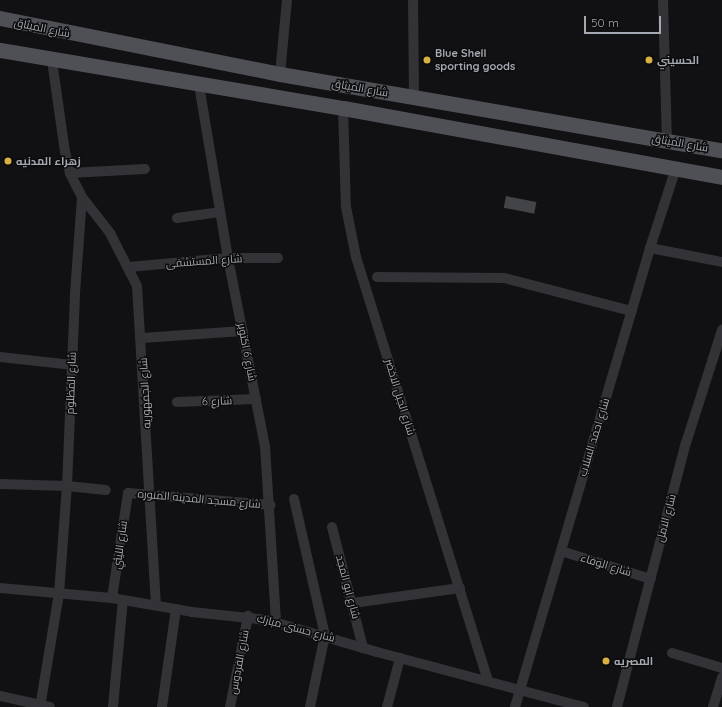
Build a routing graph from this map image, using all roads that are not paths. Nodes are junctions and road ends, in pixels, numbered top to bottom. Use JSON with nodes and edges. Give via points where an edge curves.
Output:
{"nodes":[{"id":1,"x":287,"y":0,"type":"edge"},
{"id":2,"x":413,"y":0,"type":"edge"},
{"id":3,"x":663,"y":0,"type":"edge"},
{"id":4,"x":0,"y":18,"type":"edge"},
{"id":5,"x":0,"y":50,"type":"edge"},
{"id":6,"x":52,"y":61,"type":"junction"},
{"id":7,"x":280,"y":74,"type":"junction"},
{"id":8,"x":199,"y":85,"type":"junction"},
{"id":9,"x":414,"y":98,"type":"junction"},
{"id":10,"x":343,"y":108,"type":"junction"},
{"id":11,"x":667,"y":141,"type":"junction"},
{"id":12,"x":722,"y":150,"type":"edge"},
{"id":13,"x":676,"y":168,"type":"junction"},
{"id":14,"x":145,"y":169,"type":"dead end"},
{"id":15,"x":70,"y":172,"type":"junction"},
{"id":16,"x":722,"y":177,"type":"edge"},
{"id":17,"x":82,"y":197,"type":"junction"},
{"id":18,"x":220,"y":212,"type":"junction"},
{"id":19,"x":177,"y":218,"type":"dead end"},
{"id":20,"x":650,"y":248,"type":"junction"},
{"id":21,"x":228,"y":258,"type":"junction"},
{"id":22,"x":278,"y":258,"type":"dead end"},
{"id":23,"x":722,"y":262,"type":"edge"},
{"id":24,"x":129,"y":267,"type":"junction"},
{"id":25,"x":377,"y":277,"type":"dead end"},
{"id":26,"x":632,"y":311,"type":"junction"},
{"id":27,"x":722,"y":330,"type":"edge"},
{"id":28,"x":243,"y":331,"type":"junction"},
{"id":29,"x":142,"y":338,"type":"junction"},
{"id":30,"x":0,"y":357,"type":"edge"},
{"id":31,"x":72,"y":365,"type":"junction"},
{"id":32,"x":256,"y":399,"type":"junction"},
{"id":33,"x":177,"y":402,"type":"dead end"},
{"id":34,"x":0,"y":484,"type":"edge"},
{"id":35,"x":67,"y":486,"type":"junction"},
{"id":36,"x":106,"y":490,"type":"dead end"},
{"id":37,"x":128,"y":493,"type":"joint"},
{"id":38,"x":149,"y":495,"type":"junction"},
{"id":39,"x":294,"y":498,"type":"dead end"},
{"id":40,"x":270,"y":505,"type":"junction"},
{"id":41,"x":332,"y":527,"type":"dead end"},
{"id":42,"x":561,"y":551,"type":"junction"},
{"id":43,"x":651,"y":579,"type":"junction"},
{"id":44,"x":0,"y":588,"type":"edge"},
{"id":45,"x":460,"y":588,"type":"junction"},
{"id":46,"x":59,"y":594,"type":"junction"},
{"id":47,"x":112,"y":598,"type":"junction"},
{"id":48,"x":123,"y":600,"type":"junction"},
{"id":49,"x":352,"y":603,"type":"junction"},
{"id":50,"x":156,"y":606,"type":"junction"},
{"id":51,"x":176,"y":609,"type":"junction"},
{"id":52,"x":248,"y":616,"type":"junction"},
{"id":53,"x":276,"y":622,"type":"junction"},
{"id":54,"x":325,"y":635,"type":"junction"},
{"id":55,"x":363,"y":648,"type":"junction"},
{"id":56,"x":672,"y":653,"type":"dead end"},
{"id":57,"x":400,"y":658,"type":"junction"},
{"id":58,"x":722,"y":668,"type":"edge"},
{"id":59,"x":722,"y":677,"type":"edge"},
{"id":60,"x":488,"y":680,"type":"junction"},
{"id":61,"x":519,"y":688,"type":"junction"},
{"id":62,"x":0,"y":696,"type":"edge"},
{"id":63,"x":43,"y":706,"type":"edge"},
{"id":64,"x":113,"y":707,"type":"edge"},
{"id":65,"x":162,"y":707,"type":"edge"},
{"id":66,"x":230,"y":707,"type":"edge"},
{"id":67,"x":310,"y":707,"type":"edge"},
{"id":68,"x":387,"y":707,"type":"edge"},
{"id":69,"x":515,"y":707,"type":"edge"},
{"id":70,"x":584,"y":707,"type":"edge"},
{"id":71,"x":617,"y":707,"type":"edge"},
{"id":72,"x":713,"y":707,"type":"edge"}],
"edges":[{"from":1,"to":7,"type":"street"},
{"from":2,"to":9,"type":"street"},
{"from":3,"to":11,"type":"street"},
{"from":4,"to":7,"type":"main road","name":"شارع الميثاق"},
{"from":5,"to":6,"type":"main road","name":"شارع الميثاق"},
{"from":6,"to":8,"type":"main road","name":"شارع الميثاق"},
{"from":6,"to":15,"type":"street","name":"شارع المظلوم"},
{"from":7,"to":9,"type":"main road","name":"شارع الميثاق"},
{"from":8,"to":10,"type":"main road","name":"شارع الميثاق"},
{"from":8,"to":18,"type":"street","name":"شارع 6 اكتوبر"},
{"from":9,"to":11,"type":"main road","name":"شارع الميثاق"},
{"from":10,"to":13,"type":"main road","name":"شارع الميثاق"},
{"from":10,"to":45,"type":"street","name":"شارع الجبل الاخضر","via":[[348,224]]},
{"from":11,"to":12,"type":"main road","name":"شارع الميثاق"},
{"from":13,"to":16,"type":"main road","name":"شارع الميثاق"},
{"from":13,"to":20,"type":"street","name":"شارع احمد السلاب"},
{"from":14,"to":15,"type":"street"},
{"from":15,"to":17,"type":"street","name":"شارع المظلوم"},
{"from":17,"to":24,"type":"street","name":"شارع الجمهوريه","via":[[105,226]]},
{"from":17,"to":31,"type":"street","name":"شارع المظلوم"},
{"from":18,"to":19,"type":"street"},
{"from":18,"to":21,"type":"street","name":"شارع 6 اكتوبر"},
{"from":20,"to":23,"type":"street"},
{"from":20,"to":26,"type":"street","name":"شارع احمد السلاب"},
{"from":21,"to":22,"type":"street","name":"شارع المستشفى"},
{"from":21,"to":24,"type":"street","name":"شارع المستشفى"},
{"from":21,"to":28,"type":"street","name":"شارع 6 اكتوبر"},
{"from":24,"to":29,"type":"street","name":"شارع الجمهوريه","via":[[138,286]]},
{"from":25,"to":26,"type":"street","via":[[504,278]]},
{"from":26,"to":42,"type":"street","name":"شارع احمد السلاب"},
{"from":27,"to":43,"type":"street","name":"شارع الامل","via":[[686,443]]},
{"from":28,"to":29,"type":"street"},
{"from":28,"to":32,"type":"street","name":"شارع 6 اكتوبر"},
{"from":29,"to":38,"type":"street","name":"شارع الجمهوريه"},
{"from":30,"to":31,"type":"street"},
{"from":31,"to":35,"type":"street","name":"شارع المظلوم"},
{"from":32,"to":33,"type":"street","name":"شارع 6"},
{"from":32,"to":40,"type":"street","name":"شارع 6 اكتوبر","via":[[265,446]]},
{"from":34,"to":35,"type":"street"},
{"from":35,"to":36,"type":"street"},
{"from":35,"to":46,"type":"street","name":"شارع المظلوم"},
{"from":37,"to":38,"type":"street","name":"شارع مسجد المدينه المنوره"},
{"from":37,"to":47,"type":"street","name":"شارع الليثي"},
{"from":38,"to":40,"type":"street","name":"شارع مسجد المدينه المنوره"},
{"from":38,"to":50,"type":"street","name":"شارع الجمهوريه"},
{"from":39,"to":54,"type":"street"},
{"from":40,"to":53,"type":"street","name":"شارع 6 اكتوبر"},
{"from":41,"to":49,"type":"street","name":"شارع ابو المجد"},
{"from":42,"to":43,"type":"street","name":"شارع الوفاء"},
{"from":42,"to":61,"type":"street","name":"شارع احمد السلاب"},
{"from":43,"to":71,"type":"street","name":"شارع الامل"},
{"from":44,"to":46,"type":"street","name":"شارع حسنى مبارك"},
{"from":45,"to":49,"type":"street"},
{"from":45,"to":60,"type":"street","name":"شارع الجبل الاخضر"},
{"from":46,"to":47,"type":"street","name":"شارع حسنى مبارك"},
{"from":46,"to":63,"type":"street","name":"شارع المظلوم"},
{"from":47,"to":48,"type":"street","name":"شارع حسنى مبارك"},
{"from":48,"to":50,"type":"street","name":"شارع حسنى مبارك"},
{"from":48,"to":64,"type":"street"},
{"from":49,"to":55,"type":"street","name":"شارع ابو المجد"},
{"from":50,"to":51,"type":"street","name":"شارع حسنى مبارك"},
{"from":51,"to":52,"type":"street","name":"شارع حسنى مبارك"},
{"from":51,"to":65,"type":"street"},
{"from":52,"to":53,"type":"street","name":"شارع حسنى مبارك"},
{"from":52,"to":66,"type":"street","name":"شارع الفردوس"},
{"from":53,"to":54,"type":"street","name":"شارع حسنى مبارك"},
{"from":54,"to":55,"type":"street","name":"شارع حسنى مبارك"},
{"from":54,"to":67,"type":"street"},
{"from":55,"to":57,"type":"street","name":"شارع حسنى مبارك"},
{"from":56,"to":58,"type":"street"},
{"from":57,"to":60,"type":"street","name":"شارع حسنى مبارك"},
{"from":57,"to":68,"type":"street"},
{"from":59,"to":72,"type":"street"},
{"from":60,"to":61,"type":"street","name":"شارع حسنى مبارك"},
{"from":61,"to":69,"type":"street","name":"شارع احمد السلاب"},
{"from":61,"to":70,"type":"street","name":"شارع حسنى مبارك"},
{"from":62,"to":63,"type":"street"}]}
